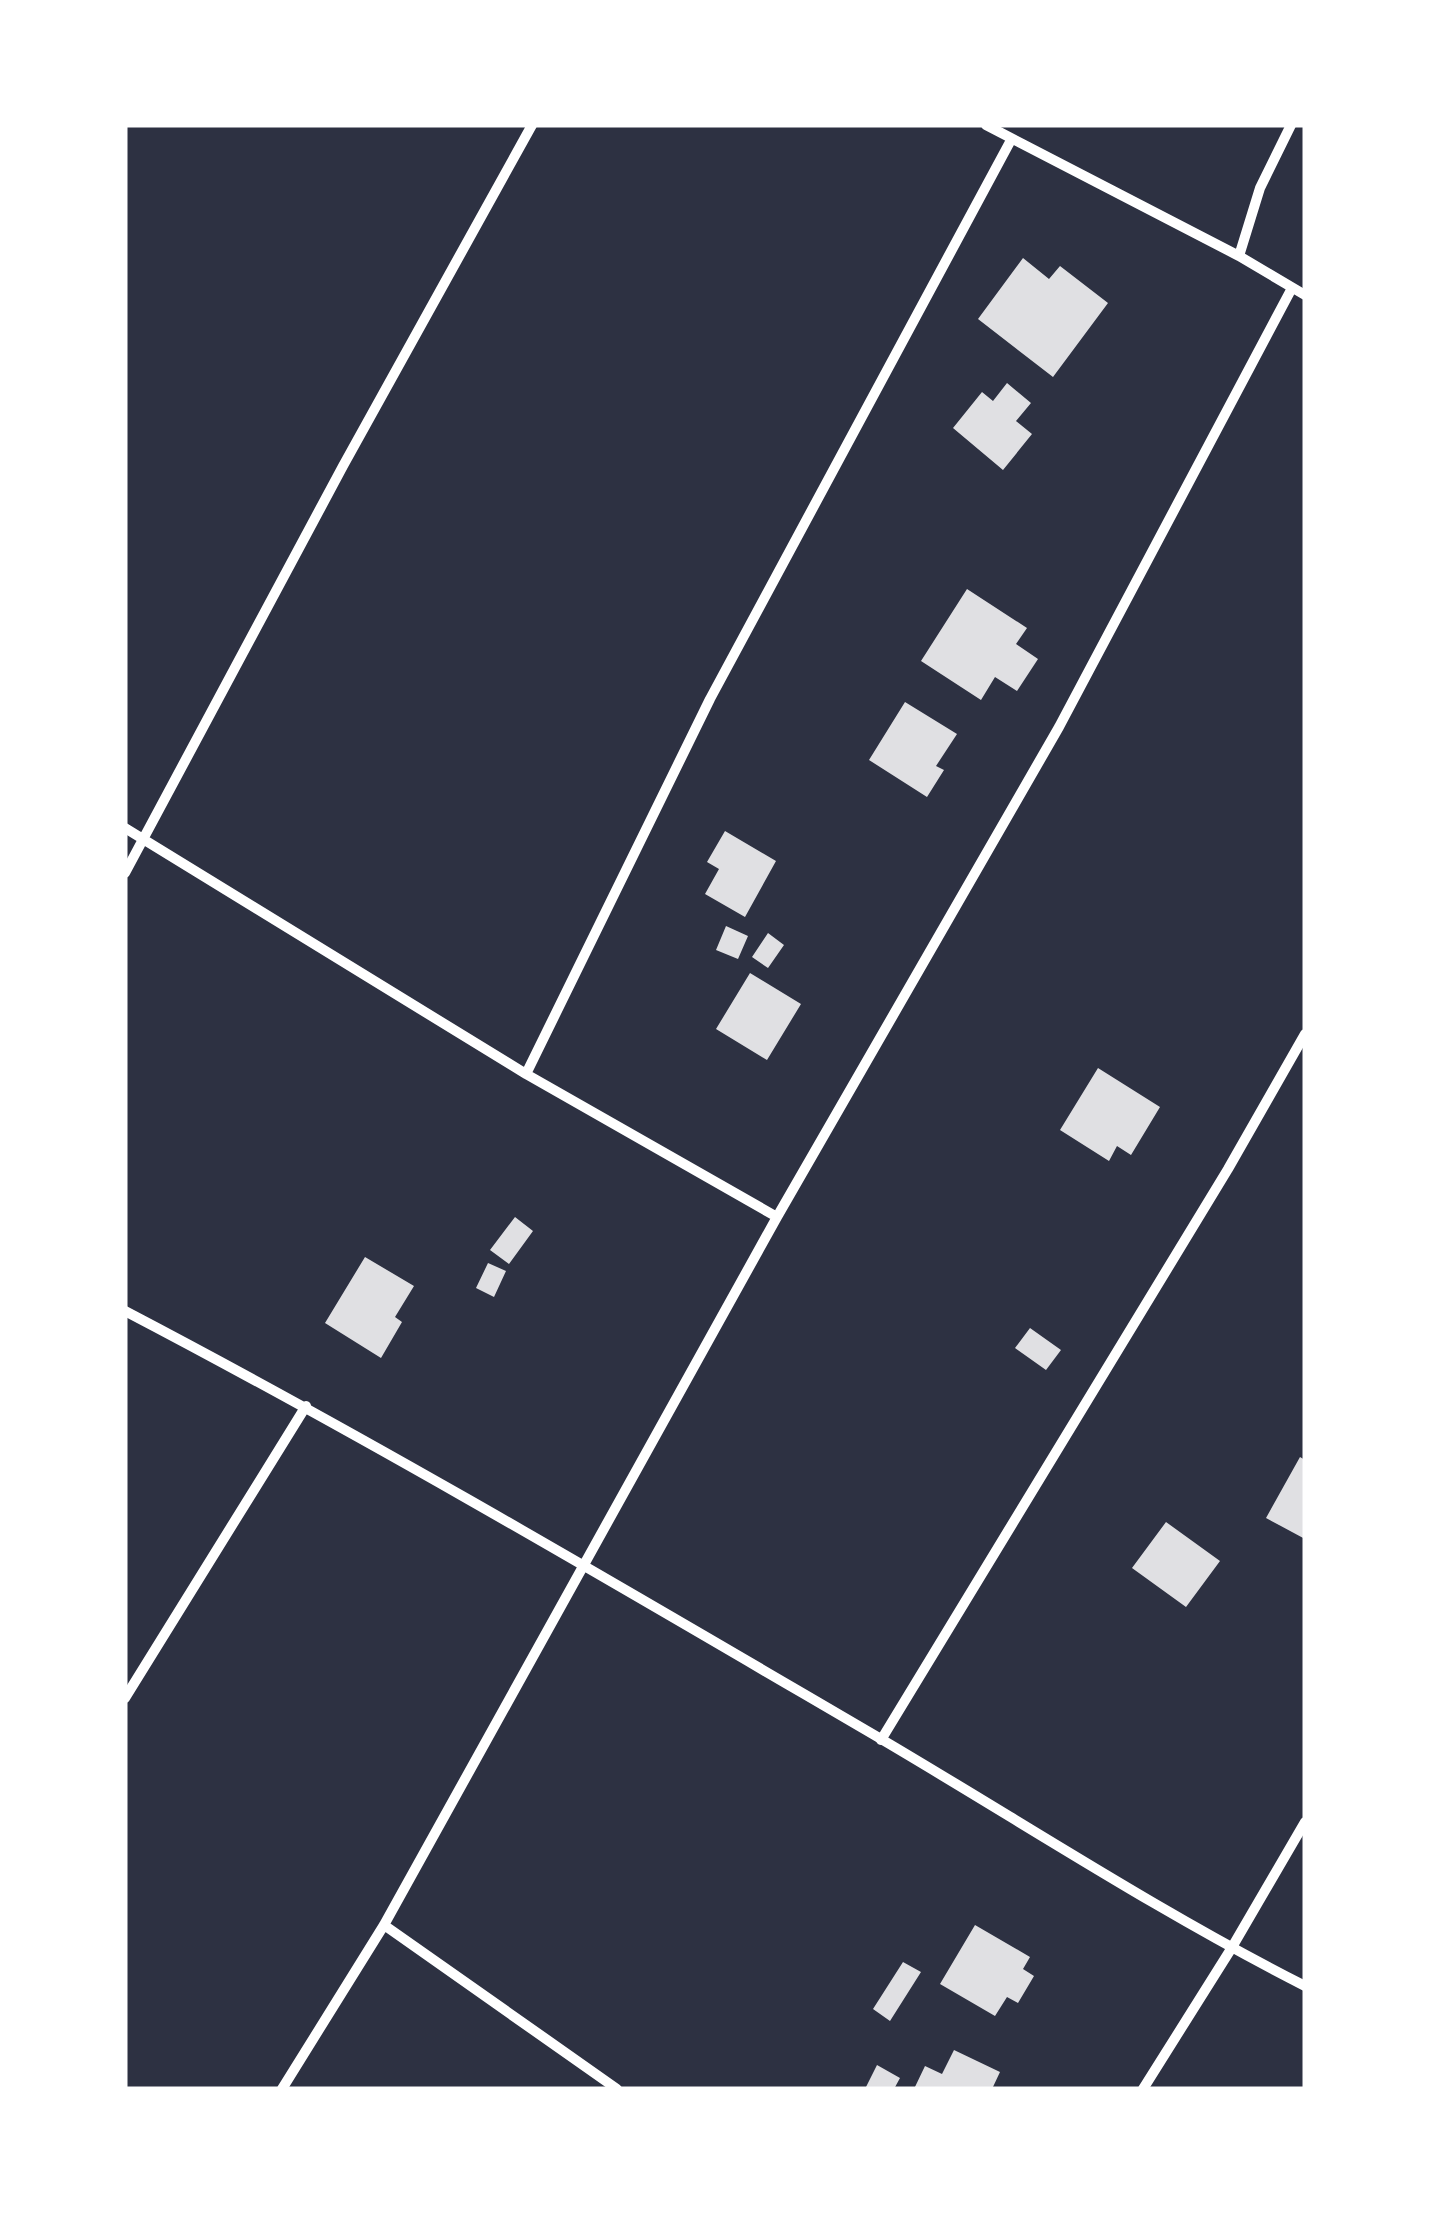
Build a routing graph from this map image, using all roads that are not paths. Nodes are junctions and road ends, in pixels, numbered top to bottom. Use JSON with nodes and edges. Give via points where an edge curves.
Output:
{"nodes":[{"id":1,"x":532,"y":125,"type":"edge"},
{"id":2,"x":986,"y":125,"type":"edge"},
{"id":3,"x":1291,"y":125,"type":"edge"},
{"id":4,"x":1011,"y":140,"type":"junction"},
{"id":5,"x":1238,"y":256,"type":"junction"},
{"id":6,"x":1292,"y":288,"type":"junction"},
{"id":7,"x":1305,"y":295,"type":"edge"},
{"id":8,"x":125,"y":828,"type":"edge"},
{"id":9,"x":145,"y":838,"type":"junction"},
{"id":10,"x":125,"y":873,"type":"edge"},
{"id":11,"x":1305,"y":1034,"type":"edge"},
{"id":12,"x":526,"y":1074,"type":"junction"},
{"id":13,"x":777,"y":1217,"type":"junction"},
{"id":14,"x":125,"y":1311,"type":"edge"},
{"id":15,"x":306,"y":1406,"type":"junction"},
{"id":16,"x":584,"y":1567,"type":"junction"},
{"id":17,"x":125,"y":1698,"type":"edge"},
{"id":18,"x":881,"y":1740,"type":"junction"},
{"id":19,"x":1305,"y":1822,"type":"edge"},
{"id":20,"x":384,"y":1925,"type":"junction"},
{"id":21,"x":1231,"y":1949,"type":"junction"},
{"id":22,"x":1305,"y":1986,"type":"edge"},
{"id":23,"x":282,"y":2089,"type":"edge"},
{"id":24,"x":617,"y":2089,"type":"edge"},
{"id":25,"x":1142,"y":2089,"type":"edge"}],
"edges":[{"from":1,"to":9,"type":"street"},
{"from":2,"to":4,"type":"street"},
{"from":3,"to":5,"type":"street","via":[[1260,188]]},
{"from":4,"to":5,"type":"street"},
{"from":4,"to":12,"type":"street","via":[[710,699]]},
{"from":5,"to":6,"type":"street"},
{"from":6,"to":7,"type":"street"},
{"from":6,"to":13,"type":"street","via":[[1059,727]]},
{"from":8,"to":9,"type":"street"},
{"from":9,"to":10,"type":"street"},
{"from":9,"to":12,"type":"street"},
{"from":11,"to":18,"type":"street"},
{"from":12,"to":13,"type":"street"},
{"from":13,"to":16,"type":"street"},
{"from":14,"to":15,"type":"street"},
{"from":15,"to":16,"type":"street"},
{"from":15,"to":17,"type":"street"},
{"from":16,"to":18,"type":"street"},
{"from":16,"to":20,"type":"street"},
{"from":18,"to":21,"type":"street"},
{"from":19,"to":21,"type":"street"},
{"from":20,"to":23,"type":"street"},
{"from":20,"to":24,"type":"street"},
{"from":21,"to":22,"type":"street"},
{"from":21,"to":25,"type":"street"}]}
